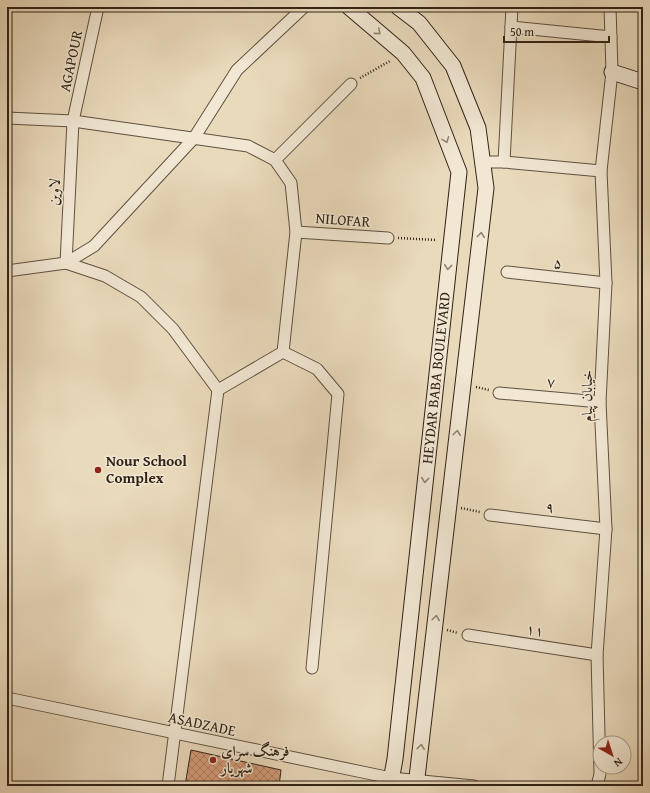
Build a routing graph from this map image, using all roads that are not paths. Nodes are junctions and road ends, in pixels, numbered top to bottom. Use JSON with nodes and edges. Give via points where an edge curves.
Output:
{"nodes":[{"id":1,"x":98,"y":7,"type":"edge"},
{"id":2,"x":304,"y":7,"type":"edge"},
{"id":3,"x":349,"y":7,"type":"edge"},
{"id":4,"x":398,"y":7,"type":"edge"},
{"id":5,"x":512,"y":7,"type":"edge"},
{"id":6,"x":610,"y":7,"type":"edge"},
{"id":7,"x":511,"y":27,"type":"junction"},
{"id":8,"x":611,"y":37,"type":"junction"},
{"id":9,"x":612,"y":72,"type":"junction"},
{"id":10,"x":643,"y":82,"type":"edge"},
{"id":11,"x":351,"y":84,"type":"road end"},
{"id":12,"x":7,"y":118,"type":"edge"},
{"id":13,"x":73,"y":121,"type":"junction"},
{"id":14,"x":194,"y":138,"type":"junction"},
{"id":15,"x":275,"y":160,"type":"junction"},
{"id":16,"x":481,"y":162,"type":"junction"},
{"id":17,"x":504,"y":162,"type":"junction"},
{"id":18,"x":601,"y":171,"type":"junction"},
{"id":19,"x":296,"y":232,"type":"junction"},
{"id":20,"x":388,"y":238,"type":"road end"},
{"id":21,"x":66,"y":263,"type":"junction"},
{"id":22,"x":7,"y":271,"type":"edge"},
{"id":23,"x":507,"y":272,"type":"dead end"},
{"id":24,"x":606,"y":283,"type":"junction"},
{"id":25,"x":283,"y":352,"type":"junction"},
{"id":26,"x":218,"y":390,"type":"junction"},
{"id":27,"x":499,"y":393,"type":"road end"},
{"id":28,"x":600,"y":402,"type":"junction"},
{"id":29,"x":490,"y":515,"type":"road end"},
{"id":30,"x":606,"y":529,"type":"junction"},
{"id":31,"x":468,"y":635,"type":"road end"},
{"id":32,"x":597,"y":655,"type":"junction"},
{"id":33,"x":312,"y":668,"type":"dead end"},
{"id":34,"x":7,"y":698,"type":"edge"},
{"id":35,"x":176,"y":734,"type":"junction"},
{"id":36,"x":391,"y":782,"type":"edge"},
{"id":37,"x":416,"y":783,"type":"edge"},
{"id":38,"x":168,"y":786,"type":"edge"},
{"id":39,"x":474,"y":786,"type":"edge"},
{"id":40,"x":597,"y":786,"type":"edge"}],
"edges":[{"from":1,"to":13,"type":"street","name":"AGAPOUR"},
{"from":2,"to":14,"type":"street","via":[[236,70]]},
{"from":3,"to":36,"type":"street","name":"HEYDAR BABA BOULEVARD","one_way":true,"via":[[403,53],[423,78],[458,172]]},
{"from":4,"to":16,"type":"street","name":"HEYDAR BABA BOULEVARD","via":[[419,23],[453,66],[478,128]]},
{"from":5,"to":7,"type":"street"},
{"from":6,"to":8,"type":"street","name":"خیابان پیام"},
{"from":7,"to":8,"type":"street"},
{"from":7,"to":17,"type":"street"},
{"from":8,"to":9,"type":"street","name":"خیابان پیام"},
{"from":9,"to":10,"type":"street"},
{"from":9,"to":18,"type":"street","name":"خیابان پیام"},
{"from":11,"to":15,"type":"street"},
{"from":12,"to":13,"type":"street"},
{"from":13,"to":14,"type":"street"},
{"from":13,"to":21,"type":"street","name":"لاوین"},
{"from":14,"to":15,"type":"street","via":[[248,146]]},
{"from":14,"to":21,"type":"street","via":[[94,246]]},
{"from":15,"to":19,"type":"street","via":[[291,183]]},
{"from":16,"to":17,"type":"street"},
{"from":37,"to":16,"type":"street","name":"HEYDAR BABA BOULEVARD","one_way":true,"via":[[486,188]]},
{"from":17,"to":18,"type":"street"},
{"from":18,"to":24,"type":"street","name":"خیابان پیام"},
{"from":19,"to":20,"type":"street","name":"NILOFAR"},
{"from":19,"to":25,"type":"street"},
{"from":21,"to":22,"type":"street"},
{"from":21,"to":26,"type":"street","via":[[106,276],[141,298],[173,328]]},
{"from":23,"to":24,"type":"street","name":"۵"},
{"from":24,"to":28,"type":"street","name":"خیابان پیام"},
{"from":25,"to":26,"type":"street"},
{"from":25,"to":33,"type":"street","via":[[317,369],[338,394]]},
{"from":26,"to":35,"type":"street"},
{"from":27,"to":28,"type":"street","name":"۷"},
{"from":28,"to":30,"type":"street","name":"خیابان پیام"},
{"from":29,"to":30,"type":"street","name":"۹"},
{"from":30,"to":32,"type":"street","name":"خیابان پیام"},
{"from":31,"to":32,"type":"street","name":"۱۱"},
{"from":32,"to":40,"type":"street","name":"خیابان پیام","via":[[600,774]]},
{"from":34,"to":35,"type":"street","name":"ASADZADE"},
{"from":35,"to":36,"type":"street","name":"ASADZADE"},
{"from":35,"to":38,"type":"street"},
{"from":36,"to":37,"type":"street","name":"ASADZADE"},
{"from":37,"to":39,"type":"street","name":"ASADZADE"}]}
